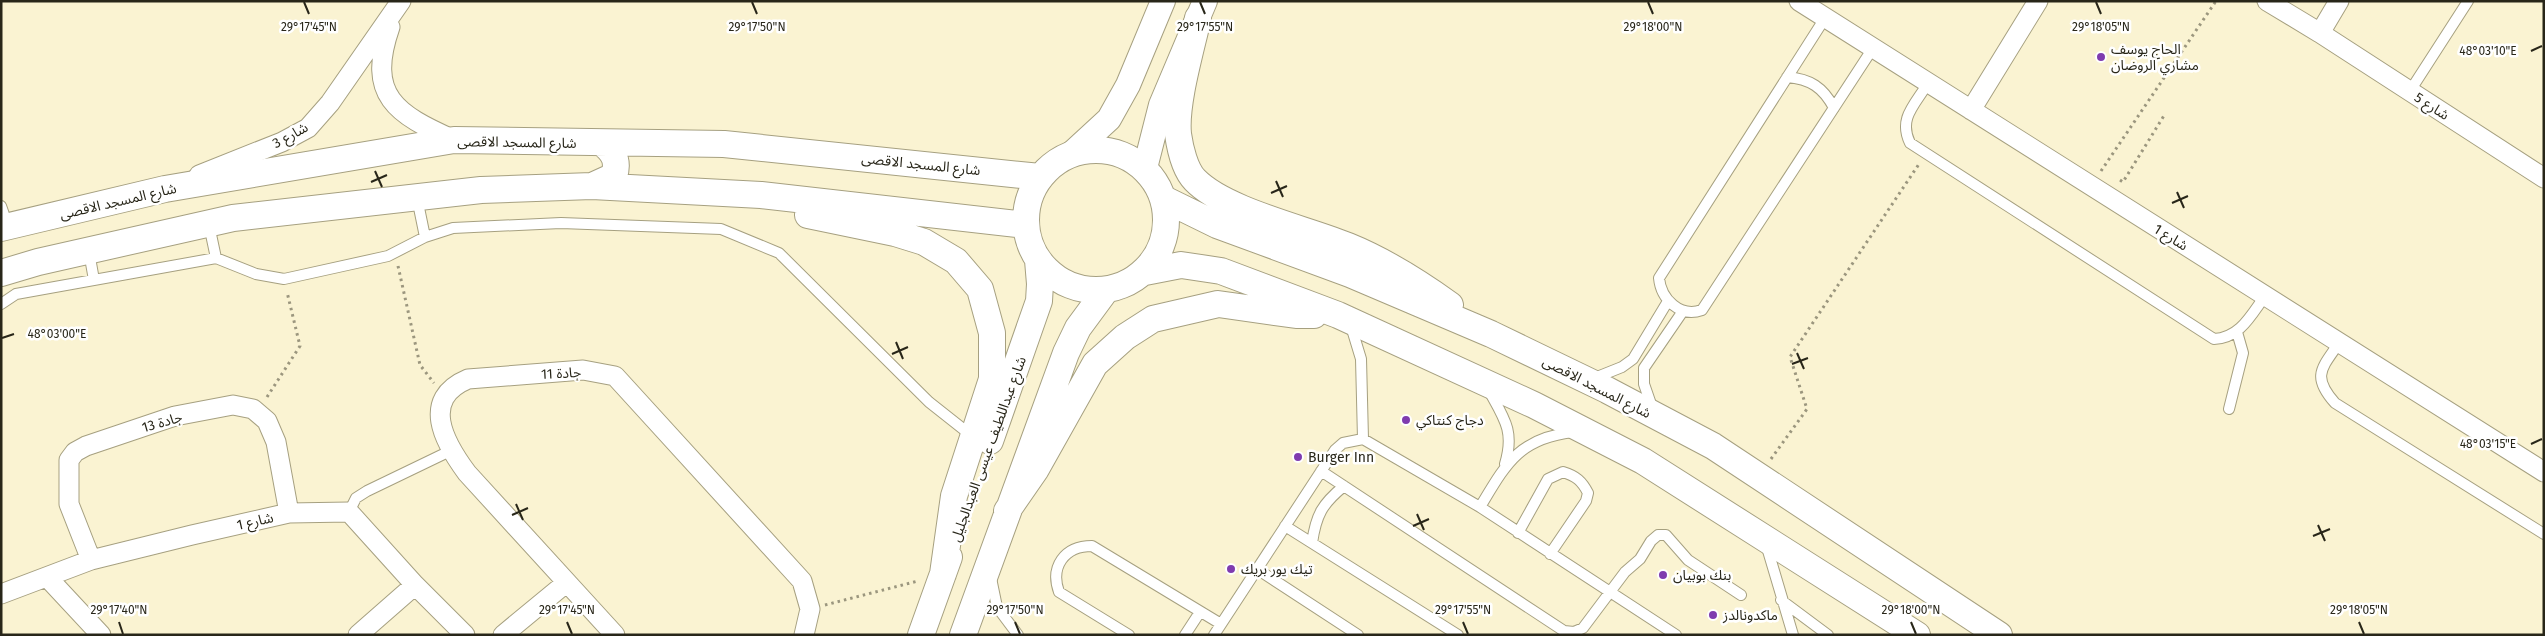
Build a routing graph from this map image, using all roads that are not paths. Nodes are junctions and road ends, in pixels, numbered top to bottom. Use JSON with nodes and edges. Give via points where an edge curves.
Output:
{"nodes":[{"id":1,"x":1163,"y":1,"type":"edge"},
{"id":2,"x":1798,"y":1,"type":"edge"},
{"id":3,"x":2038,"y":1,"type":"edge"},
{"id":4,"x":2267,"y":1,"type":"edge"},
{"id":5,"x":2339,"y":1,"type":"edge"},
{"id":6,"x":2468,"y":1,"type":"edge"},
{"id":7,"x":399,"y":5,"type":"edge"},
{"id":8,"x":1201,"y":10,"type":"edge"},
{"id":9,"x":1825,"y":18,"type":"junction"},
{"id":10,"x":2320,"y":33,"type":"junction"},
{"id":11,"x":1873,"y":48,"type":"junction"},
{"id":12,"x":1787,"y":77,"type":"junction"},
{"id":13,"x":1928,"y":83,"type":"junction"},
{"id":14,"x":2410,"y":91,"type":"junction"},
{"id":15,"x":1834,"y":108,"type":"junction"},
{"id":16,"x":1971,"y":110,"type":"junction"},
{"id":17,"x":454,"y":140,"type":"junction"},
{"id":18,"x":602,"y":143,"type":"junction"},
{"id":19,"x":1071,"y":154,"type":"junction"},
{"id":20,"x":1145,"y":168,"type":"junction"},
{"id":21,"x":1040,"y":177,"type":"junction"},
{"id":22,"x":2544,"y":178,"type":"edge"},
{"id":23,"x":592,"y":186,"type":"junction"},
{"id":24,"x":165,"y":189,"type":"junction"},
{"id":25,"x":690,"y":191,"type":"junction"},
{"id":26,"x":416,"y":196,"type":"junction"},
{"id":27,"x":1164,"y":199,"type":"junction"},
{"id":28,"x":3,"y":222,"type":"edge"},
{"id":29,"x":208,"y":223,"type":"junction"},
{"id":30,"x":1026,"y":225,"type":"junction"},
{"id":31,"x":425,"y":237,"type":"junction"},
{"id":32,"x":89,"y":250,"type":"junction"},
{"id":33,"x":216,"y":258,"type":"junction"},
{"id":34,"x":1038,"y":260,"type":"junction"},
{"id":35,"x":1145,"y":272,"type":"junction"},
{"id":36,"x":1,"y":273,"type":"edge"},
{"id":37,"x":94,"y":280,"type":"junction"},
{"id":38,"x":1106,"y":290,"type":"junction"},
{"id":39,"x":2265,"y":296,"type":"junction"},
{"id":40,"x":1668,"y":301,"type":"junction"},
{"id":41,"x":1,"y":304,"type":"edge"},
{"id":42,"x":1683,"y":311,"type":"junction"},
{"id":43,"x":1343,"y":318,"type":"junction"},
{"id":44,"x":2237,"y":332,"type":"junction"},
{"id":45,"x":1492,"y":334,"type":"junction"},
{"id":46,"x":2339,"y":343,"type":"junction"},
{"id":47,"x":1588,"y":381,"type":"junction"},
{"id":48,"x":1485,"y":383,"type":"junction"},
{"id":49,"x":2230,"y":409,"type":"dead end"},
{"id":50,"x":1655,"y":415,"type":"junction"},
{"id":51,"x":1583,"y":430,"type":"junction"},
{"id":52,"x":974,"y":438,"type":"junction"},
{"id":53,"x":1363,"y":439,"type":"junction"},
{"id":54,"x":450,"y":451,"type":"junction"},
{"id":55,"x":1504,"y":468,"type":"junction"},
{"id":56,"x":1321,"y":471,"type":"junction"},
{"id":57,"x":2544,"y":472,"type":"edge"},
{"id":58,"x":1344,"y":486,"type":"junction"},
{"id":59,"x":1480,"y":507,"type":"junction"},
{"id":60,"x":1007,"y":511,"type":"junction"},
{"id":61,"x":349,"y":512,"type":"junction"},
{"id":62,"x":289,"y":513,"type":"junction"},
{"id":63,"x":1285,"y":526,"type":"junction"},
{"id":64,"x":1518,"y":533,"type":"junction"},
{"id":65,"x":2544,"y":534,"type":"edge"},
{"id":66,"x":1764,"y":536,"type":"junction"},
{"id":67,"x":1312,"y":543,"type":"junction"},
{"id":68,"x":1550,"y":554,"type":"junction"},
{"id":69,"x":91,"y":560,"type":"junction"},
{"id":70,"x":988,"y":566,"type":"junction"},
{"id":71,"x":1257,"y":569,"type":"junction"},
{"id":72,"x":942,"y":574,"type":"junction"},
{"id":73,"x":47,"y":577,"type":"junction"},
{"id":74,"x":566,"y":584,"type":"junction"},
{"id":75,"x":415,"y":585,"type":"junction"},
{"id":76,"x":1,"y":594,"type":"edge"},
{"id":77,"x":1610,"y":594,"type":"junction"},
{"id":78,"x":1740,"y":595,"type":"dead end"},
{"id":79,"x":1781,"y":600,"type":"junction"},
{"id":80,"x":1200,"y":612,"type":"junction"},
{"id":81,"x":1221,"y":624,"type":"junction"},
{"id":82,"x":1346,"y":631,"type":"edge"},
{"id":83,"x":101,"y":635,"type":"edge"},
{"id":84,"x":358,"y":635,"type":"edge"},
{"id":85,"x":465,"y":635,"type":"edge"},
{"id":86,"x":503,"y":635,"type":"edge"},
{"id":87,"x":615,"y":635,"type":"edge"},
{"id":88,"x":804,"y":635,"type":"edge"},
{"id":89,"x":921,"y":635,"type":"edge"},
{"id":90,"x":963,"y":635,"type":"edge"},
{"id":91,"x":1018,"y":635,"type":"edge"},
{"id":92,"x":1129,"y":635,"type":"edge"},
{"id":93,"x":1185,"y":635,"type":"edge"},
{"id":94,"x":1214,"y":635,"type":"edge"},
{"id":95,"x":1358,"y":635,"type":"edge"},
{"id":96,"x":1458,"y":635,"type":"edge"},
{"id":97,"x":1676,"y":635,"type":"edge"},
{"id":98,"x":1793,"y":635,"type":"edge"},
{"id":99,"x":1828,"y":635,"type":"edge"},
{"id":100,"x":1917,"y":635,"type":"edge"},
{"id":101,"x":1999,"y":635,"type":"edge"}],
"edges":[{"from":1,"to":19,"type":"street","via":[[1128,86],[1109,119]]},
{"from":2,"to":9,"type":"street","name":"شارع 1"},
{"from":3,"to":16,"type":"street"},
{"from":4,"to":10,"type":"street","name":"شارع 5"},
{"from":5,"to":10,"type":"street"},
{"from":6,"to":14,"type":"lane"},
{"from":7,"to":17,"type":"street","name":"شارع 3","via":[[383,47],[381,71],[385,87],[403,114]]},
{"from":7,"to":24,"type":"street","name":"شارع 3","via":[[330,103],[308,128],[282,142]]},
{"from":8,"to":20,"type":"street","via":[[1161,105]]},
{"from":8,"to":45,"type":"main road","via":[[1180,104],[1178,132],[1183,155],[1194,180],[1226,202],[1349,246],[1410,276]]},
{"from":9,"to":11,"type":"street","name":"شارع 1"},
{"from":9,"to":12,"type":"lane"},
{"from":10,"to":14,"type":"street","name":"شارع 5"},
{"from":11,"to":13,"type":"street","name":"شارع 1"},
{"from":11,"to":15,"type":"lane"},
{"from":12,"to":15,"type":"lane","via":[[1817,85]]},
{"from":12,"to":40,"type":"lane","via":[[1659,278],[1660,288]]},
{"from":13,"to":16,"type":"street","name":"شارع 1"},
{"from":13,"to":44,"type":"lane","via":[[1904,122],[1904,132],[1910,143],[2214,339]]},
{"from":14,"to":22,"type":"street","name":"شارع 5"},
{"from":15,"to":42,"type":"lane","via":[[1702,310],[1694,313]]},
{"from":16,"to":39,"type":"street","name":"شارع 1"},
{"from":17,"to":18,"type":"main road","name":"شارع المسجد الاقصى"},
{"from":17,"to":24,"type":"main road","name":"شارع المسجد الاقصى"},
{"from":18,"to":21,"type":"main road","name":"شارع المسجد الاقصى","via":[[724,144]]},
{"from":18,"to":23,"type":"main road","via":[[611,150],[617,166],[614,176]]},
{"from":19,"to":20,"type":"main road","via":[[1090,149],[1110,150]]},
{"from":19,"to":21,"type":"main road","via":[[1054,163]]},
{"from":20,"to":27,"type":"main road"},
{"from":21,"to":30,"type":"main road","via":[[1029,200]]},
{"from":23,"to":25,"type":"main road"},
{"from":23,"to":26,"type":"main road"},
{"from":24,"to":28,"type":"main road","name":"شارع المسجد الاقصى"},
{"from":25,"to":30,"type":"main road","via":[[761,195]]},
{"from":25,"to":52,"type":"main road","via":[[895,233],[924,242],[956,261],[980,288],[992,333],[992,379]]},
{"from":26,"to":29,"type":"main road","via":[[242,216]]},
{"from":26,"to":31,"type":"lane"},
{"from":27,"to":35,"type":"main road","via":[[1165,238]]},
{"from":27,"to":45,"type":"main road","name":"شارع المسجد الاقصى","via":[[1216,225],[1350,274]]},
{"from":29,"to":32,"type":"main road"},
{"from":29,"to":33,"type":"lane"},
{"from":30,"to":34,"type":"main road"},
{"from":31,"to":33,"type":"lane","via":[[395,252],[284,278],[256,274]]},
{"from":31,"to":52,"type":"lane","via":[[453,228],[561,223],[721,229],[779,253],[929,402]]},
{"from":32,"to":36,"type":"main road"},
{"from":32,"to":37,"type":"lane"},
{"from":33,"to":37,"type":"lane"},
{"from":34,"to":38,"type":"main road","via":[[1056,278],[1080,289]]},
{"from":34,"to":72,"type":"main road","name":"شارع عبداللطيف عيسى العبدالجليل","via":[[1039,300],[1029,333]]},
{"from":35,"to":38,"type":"main road","via":[[1120,287]]},
{"from":35,"to":43,"type":"main road","via":[[1181,265],[1221,271]]},
{"from":37,"to":41,"type":"lane","via":[[16,294]]},
{"from":38,"to":60,"type":"main road","via":[[1078,328],[1066,353]]},
{"from":39,"to":44,"type":"lane"},
{"from":39,"to":46,"type":"street","name":"شارع 1"},
{"from":40,"to":42,"type":"lane"},
{"from":40,"to":47,"type":"lane","via":[[1633,359]]},
{"from":42,"to":50,"type":"lane","via":[[1644,368],[1644,384]]},
{"from":43,"to":48,"type":"main road"},
{"from":43,"to":53,"type":"lane","via":[[1361,359]]},
{"from":43,"to":60,"type":"main road","via":[[1218,304],[1153,319],[1125,337],[1095,364],[1036,469]]},
{"from":44,"to":49,"type":"lane","via":[[2243,353]]},
{"from":45,"to":47,"type":"main road","name":"شارع المسجد الاقصى"},
{"from":46,"to":57,"type":"street","name":"شارع 1"},
{"from":46,"to":65,"type":"lane","via":[[2320,370],[2321,383],[2335,403]]},
{"from":47,"to":50,"type":"main road","name":"شارع المسجد الاقصى"},
{"from":48,"to":51,"type":"main road"},
{"from":48,"to":55,"type":"lane","via":[[1502,414],[1509,437]]},
{"from":50,"to":101,"type":"main road","name":"شارع المسجد الاقصى","via":[[1713,446]]},
{"from":51,"to":55,"type":"lane","via":[[1549,435],[1519,452]]},
{"from":51,"to":66,"type":"main road","via":[[1643,461]]},
{"from":52,"to":72,"type":"main road","via":[[954,496]]},
{"from":53,"to":56,"type":"lane","via":[[1343,443]]},
{"from":53,"to":59,"type":"lane"},
{"from":54,"to":61,"type":"lane","via":[[367,491],[356,498]]},
{"from":54,"to":74,"type":"street"},
{"from":54,"to":88,"type":"street","name":"جادة 11","via":[[439,410],[444,395],[468,379],[582,370],[615,376],[802,582],[810,609]]},
{"from":55,"to":59,"type":"lane"},
{"from":56,"to":58,"type":"lane"},
{"from":56,"to":63,"type":"lane"},
{"from":58,"to":67,"type":"lane","via":[[1321,509]]},
{"from":58,"to":77,"type":"lane","via":[[1564,631],[1574,632],[1583,628]]},
{"from":59,"to":64,"type":"lane"},
{"from":60,"to":70,"type":"main road"},
{"from":61,"to":62,"type":"street","name":"شارع 1"},
{"from":61,"to":75,"type":"street"},
{"from":62,"to":69,"type":"street","name":"شارع 1"},
{"from":62,"to":69,"type":"street","name":"جادة 13","via":[[276,442],[268,421],[257,412],[233,405],[175,416],[86,446],[69,460],[69,504]]},
{"from":63,"to":67,"type":"lane"},
{"from":63,"to":71,"type":"lane"},
{"from":64,"to":68,"type":"lane"},
{"from":64,"to":68,"type":"lane","via":[[1548,479],[1563,472],[1572,475],[1582,482],[1588,493],[1586,501]]},
{"from":66,"to":79,"type":"lane"},
{"from":66,"to":100,"type":"main road"},
{"from":67,"to":96,"type":"lane"},
{"from":68,"to":77,"type":"lane"},
{"from":69,"to":73,"type":"street","name":"شارع 1"},
{"from":70,"to":90,"type":"main road"},
{"from":70,"to":91,"type":"lane","via":[[997,607]]},
{"from":71,"to":81,"type":"lane"},
{"from":71,"to":82,"type":"lane"},
{"from":72,"to":89,"type":"main road","name":"شارع عبداللطيف عيسى العبدالجليل"},
{"from":73,"to":76,"type":"street","name":"شارع 1"},
{"from":73,"to":83,"type":"street"},
{"from":74,"to":86,"type":"street"},
{"from":74,"to":87,"type":"street"},
{"from":75,"to":84,"type":"street"},
{"from":75,"to":85,"type":"street"},
{"from":77,"to":78,"type":"lane","via":[[1625,572],[1640,559],[1651,540],[1662,535],[1669,538],[1688,560]]},
{"from":77,"to":97,"type":"lane"},
{"from":79,"to":98,"type":"lane"},
{"from":79,"to":99,"type":"lane"},
{"from":80,"to":81,"type":"lane"},
{"from":80,"to":92,"type":"lane","via":[[1092,546],[1074,548],[1061,559],[1055,575],[1059,592]]},
{"from":80,"to":93,"type":"lane"},
{"from":81,"to":94,"type":"lane"},
{"from":82,"to":95,"type":"lane"}]}
